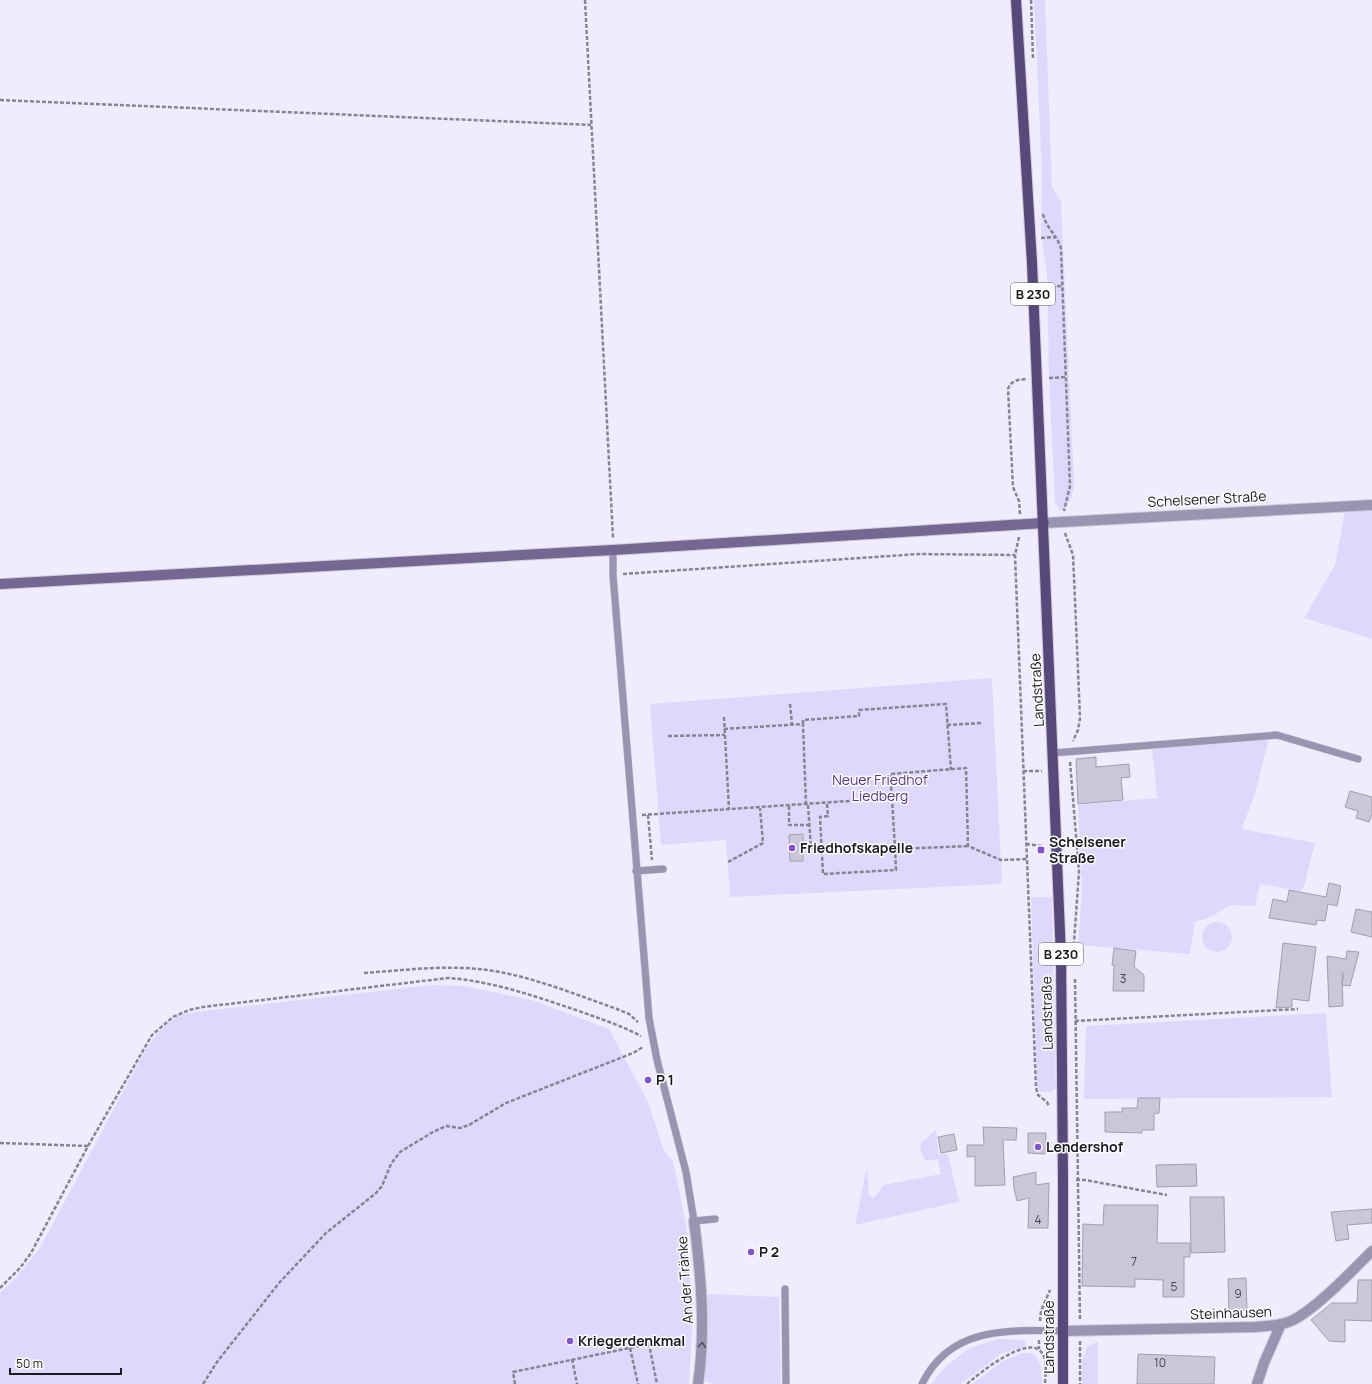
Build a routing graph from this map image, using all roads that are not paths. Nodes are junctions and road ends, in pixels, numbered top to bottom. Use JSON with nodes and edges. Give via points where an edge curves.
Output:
{"nodes":[{"id":1,"x":1016,"y":0,"type":"edge"},
{"id":2,"x":1372,"y":505,"type":"edge"},
{"id":3,"x":1044,"y":523,"type":"junction"},
{"id":4,"x":613,"y":550,"type":"junction"},
{"id":5,"x":0,"y":584,"type":"edge"},
{"id":6,"x":1054,"y":753,"type":"junction"},
{"id":7,"x":1358,"y":759,"type":"dead end"},
{"id":8,"x":663,"y":869,"type":"dead end"},
{"id":9,"x":636,"y":871,"type":"junction"},
{"id":10,"x":715,"y":1219,"type":"dead end"},
{"id":11,"x":694,"y":1221,"type":"junction"},
{"id":12,"x":1371,"y":1253,"type":"edge"},
{"id":13,"x":785,"y":1289,"type":"dead end"},
{"id":14,"x":1281,"y":1324,"type":"junction"},
{"id":15,"x":1063,"y":1331,"type":"junction"},
{"id":16,"x":698,"y":1384,"type":"edge"},
{"id":17,"x":786,"y":1384,"type":"edge"},
{"id":18,"x":922,"y":1384,"type":"edge"},
{"id":19,"x":1063,"y":1384,"type":"edge"},
{"id":20,"x":1257,"y":1384,"type":"edge"}],
"edges":[{"from":1,"to":3,"type":"main road","number":"B 230"},
{"from":2,"to":3,"type":"street","name":"Schelsener Straße"},
{"from":3,"to":4,"type":"street"},
{"from":3,"to":6,"type":"main road","name":"Landstraße","number":"B 230"},
{"from":4,"to":5,"type":"street"},
{"from":4,"to":9,"type":"lane"},
{"from":6,"to":7,"type":"lane","via":[[1277,735]]},
{"from":6,"to":15,"type":"main road","name":"Landstraße","number":"B 230","via":[[1062,1021]]},
{"from":8,"to":9,"type":"lane"},
{"from":9,"to":11,"type":"lane","via":[[652,1042],[686,1172]]},
{"from":10,"to":11,"type":"lane"},
{"from":16,"to":11,"type":"street","name":"An der Tränke","one_way":true,"via":[[702,1299]]},
{"from":12,"to":14,"type":"street","name":"Steinhausen","via":[[1300,1316]]},
{"from":13,"to":17,"type":"lane"},
{"from":14,"to":15,"type":"street","name":"Steinhausen","via":[[1255,1327]]},
{"from":14,"to":20,"type":"street"},
{"from":15,"to":18,"type":"lane","via":[[1002,1331],[969,1339],[938,1360]]},
{"from":15,"to":19,"type":"main road","name":"Landstraße","number":"B 230"}]}
